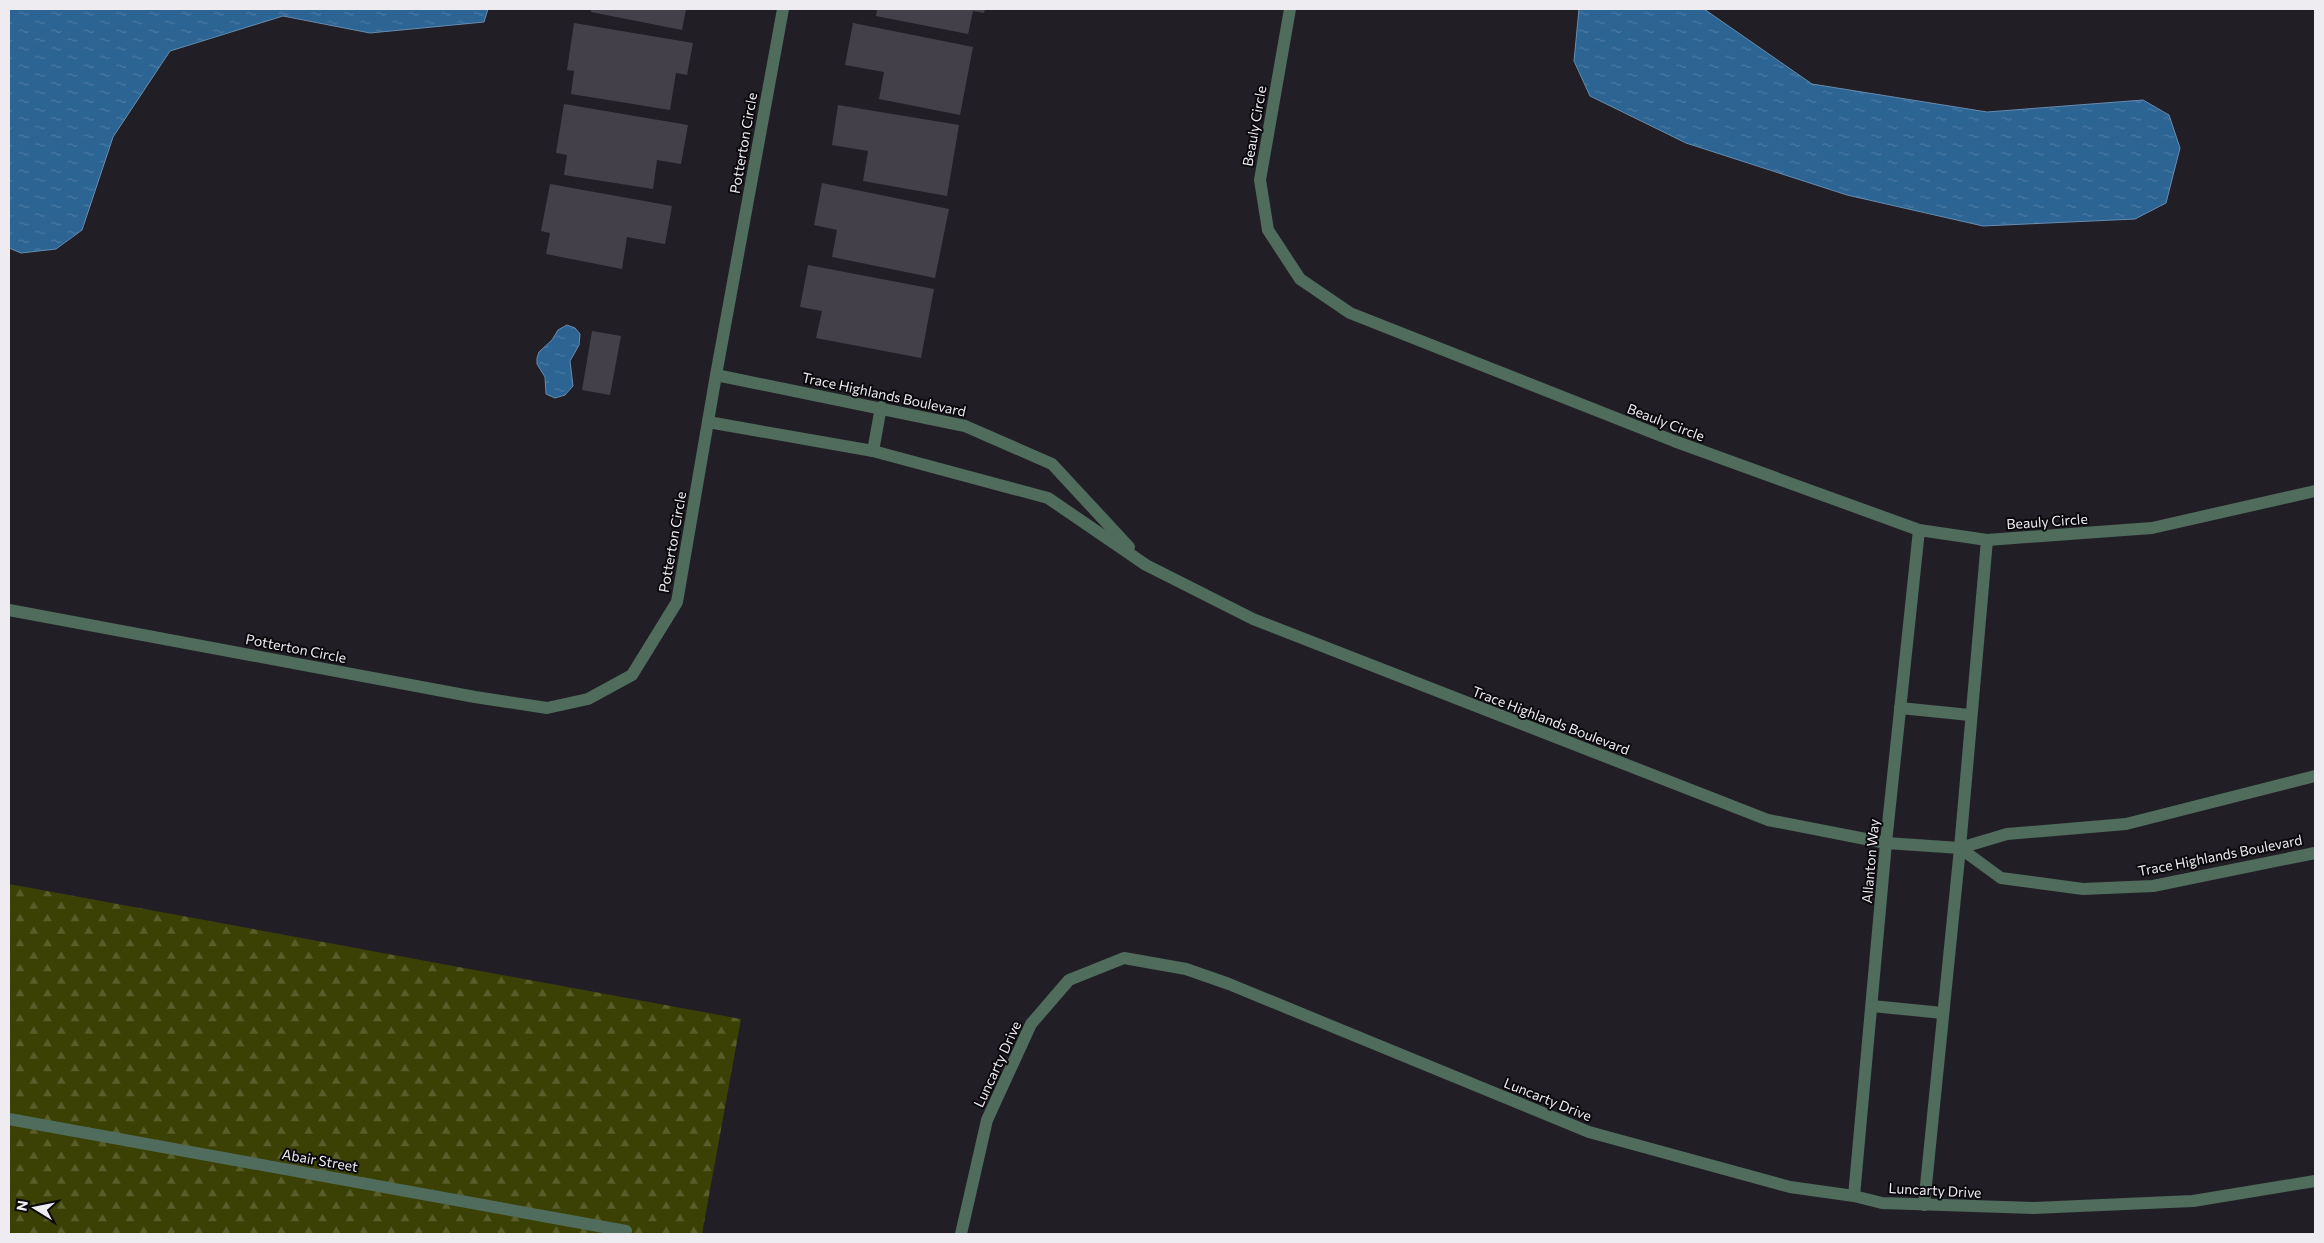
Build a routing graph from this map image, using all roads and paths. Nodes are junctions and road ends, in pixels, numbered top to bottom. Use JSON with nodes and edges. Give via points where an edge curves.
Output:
{"nodes":[{"id":1,"x":783,"y":9,"type":"edge"},
{"id":2,"x":1290,"y":9,"type":"edge"},
{"id":3,"x":716,"y":375,"type":"junction"},
{"id":4,"x":881,"y":407,"type":"junction"},
{"id":5,"x":708,"y":422,"type":"junction"},
{"id":6,"x":874,"y":451,"type":"junction"},
{"id":7,"x":2315,"y":491,"type":"edge"},
{"id":8,"x":1920,"y":530,"type":"junction"},
{"id":9,"x":1987,"y":540,"type":"junction"},
{"id":10,"x":1146,"y":565,"type":"junction"},
{"id":11,"x":9,"y":610,"type":"edge"},
{"id":12,"x":1900,"y":708,"type":"junction"},
{"id":13,"x":1970,"y":715,"type":"junction"},
{"id":14,"x":2315,"y":776,"type":"edge"},
{"id":15,"x":1886,"y":843,"type":"junction"},
{"id":16,"x":1960,"y":848,"type":"junction"},
{"id":17,"x":2315,"y":852,"type":"edge"},
{"id":18,"x":1872,"y":1006,"type":"junction"},
{"id":19,"x":1943,"y":1013,"type":"junction"},
{"id":20,"x":9,"y":1119,"type":"edge"},
{"id":21,"x":2315,"y":1181,"type":"edge"},
{"id":22,"x":1854,"y":1196,"type":"junction"},
{"id":23,"x":1924,"y":1205,"type":"junction"},
{"id":24,"x":626,"y":1231,"type":"dead end"},
{"id":25,"x":961,"y":1234,"type":"edge"}],
"edges":[{"from":1,"to":3,"type":"street","name":"Potterton Circle"},
{"from":2,"to":8,"type":"street","name":"Beauly Circle","via":[[1260,180],[1268,230],[1300,279],[1350,313],[1674,441]]},
{"from":3,"to":4,"type":"street","name":"Trace Highlands Boulevard"},
{"from":3,"to":5,"type":"street","name":"Potterton Circle"},
{"from":4,"to":6,"type":"street"},
{"from":4,"to":10,"type":"street","name":"Trace Highlands Boulevard","via":[[965,426],[1052,464]]},
{"from":5,"to":6,"type":"street","name":"Trace Highlands Boulevard"},
{"from":5,"to":11,"type":"street","name":"Potterton Circle","via":[[677,602],[632,675],[588,699],[547,708],[475,698]]},
{"from":6,"to":10,"type":"street","name":"Trace Highlands Boulevard","via":[[1048,498]]},
{"from":7,"to":9,"type":"street","name":"Beauly Circle","via":[[2152,528]]},
{"from":8,"to":9,"type":"street","name":"Beauly Circle"},
{"from":8,"to":12,"type":"street","name":"Allanton Way"},
{"from":9,"to":13,"type":"street"},
{"from":10,"to":15,"type":"street","name":"Trace Highlands Boulevard","via":[[1253,619],[1768,820]]},
{"from":12,"to":13,"type":"street"},
{"from":12,"to":15,"type":"street","name":"Allanton Way"},
{"from":13,"to":16,"type":"street"},
{"from":14,"to":16,"type":"street","name":"Trace Highlands Boulevard","via":[[2126,824],[2007,834]]},
{"from":15,"to":16,"type":"street","name":"Trace Highlands Boulevard"},
{"from":15,"to":18,"type":"street","name":"Allanton Way"},
{"from":16,"to":17,"type":"street","name":"Trace Highlands Boulevard","via":[[2001,878],[2083,889],[2153,886]]},
{"from":16,"to":19,"type":"street"},
{"from":18,"to":19,"type":"street"},
{"from":18,"to":22,"type":"street","name":"Allanton Way"},
{"from":19,"to":23,"type":"street"},
{"from":20,"to":24,"type":"street","name":"Abair Street"},
{"from":21,"to":23,"type":"street","name":"Luncarty Drive","via":[[2193,1201],[2034,1208]]},
{"from":22,"to":23,"type":"street","name":"Luncarty Drive","via":[[1882,1203]]},
{"from":22,"to":25,"type":"street","name":"Luncarty Drive","via":[[1790,1187],[1589,1132],[1228,984],[1186,970],[1124,958],[1069,980],[1031,1024],[987,1120]]}]}
